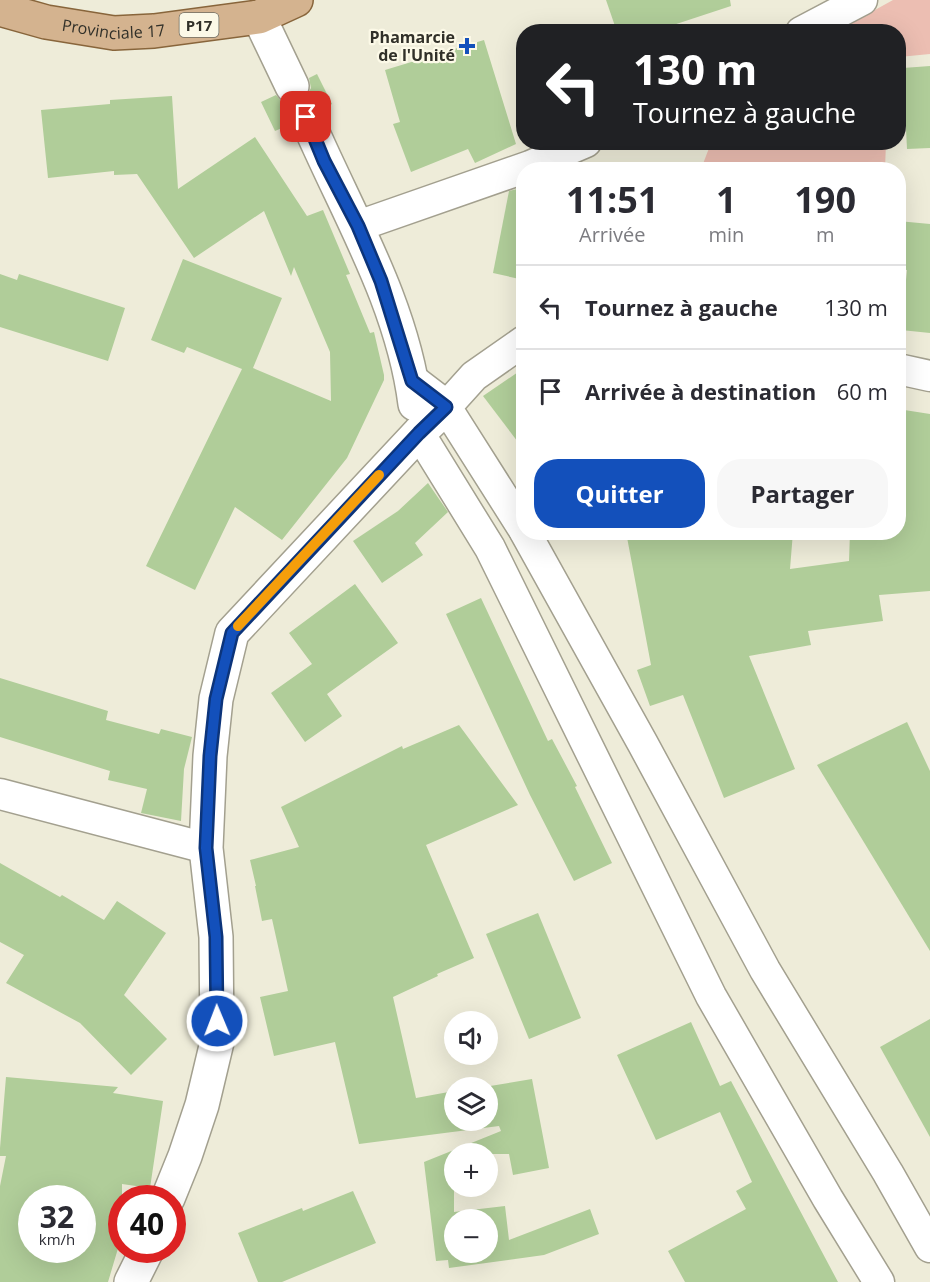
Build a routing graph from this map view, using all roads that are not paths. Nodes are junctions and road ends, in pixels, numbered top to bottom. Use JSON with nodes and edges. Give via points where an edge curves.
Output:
{"nodes":[{"id":1,"x":296,"y":0,"type":"edge"},
{"id":2,"x":862,"y":0,"type":"edge"},
{"id":3,"x":0,"y":9,"type":"edge"},
{"id":4,"x":259,"y":17,"type":"junction"},
{"id":5,"x":816,"y":24,"type":"edge"},
{"id":6,"x":292,"y":86,"type":"dead end"},
{"id":7,"x":306,"y":117,"type":"dead end"},
{"id":8,"x":567,"y":150,"type":"edge"},
{"id":9,"x":539,"y":162,"type":"edge"},
{"id":10,"x":516,"y":171,"type":"edge"},
{"id":11,"x":358,"y":226,"type":"junction"},
{"id":12,"x":516,"y":347,"type":"edge"},
{"id":13,"x":906,"y":371,"type":"edge"},
{"id":14,"x":930,"y":376,"type":"edge"},
{"id":15,"x":412,"y":381,"type":"junction"},
{"id":16,"x":446,"y":407,"type":"junction"},
{"id":17,"x":419,"y":433,"type":"junction"},
{"id":18,"x":516,"y":518,"type":"edge"},
{"id":19,"x":529,"y":540,"type":"edge"},
{"id":20,"x":0,"y":794,"type":"edge"},
{"id":21,"x":206,"y":848,"type":"junction"},
{"id":22,"x":173,"y":1185,"type":"edge"},
{"id":23,"x":930,"y":1247,"type":"edge"},
{"id":24,"x":140,"y":1263,"type":"edge"},
{"id":25,"x":131,"y":1282,"type":"edge"},
{"id":26,"x":879,"y":1282,"type":"edge"}],
"edges":[{"from":1,"to":4,"type":"main road","name":"Provinciale 17","number":"P17"},
{"from":2,"to":5,"type":"street"},
{"from":3,"to":4,"type":"main road","name":"Provinciale 17","number":"P17","via":[[46,22],[114,33]]},
{"from":4,"to":6,"type":"street"},
{"from":7,"to":11,"type":"street"},
{"from":8,"to":9,"type":"street"},
{"from":10,"to":11,"type":"street"},
{"from":11,"to":15,"type":"street","via":[[381,281]]},
{"from":12,"to":16,"type":"street","via":[[474,376]]},
{"from":13,"to":14,"type":"street"},
{"from":15,"to":16,"type":"street"},
{"from":15,"to":17,"type":"street"},
{"from":16,"to":17,"type":"street"},
{"from":16,"to":18,"type":"street"},
{"from":17,"to":21,"type":"street","via":[[232,633],[215,710]]},
{"from":17,"to":26,"type":"street","via":[[490,549],[711,996]]},
{"from":19,"to":23,"type":"street","via":[[765,969]]},
{"from":20,"to":21,"type":"street"},
{"from":21,"to":22,"type":"street","via":[[216,937],[217,1042],[202,1105]]},
{"from":24,"to":25,"type":"street"}]}
